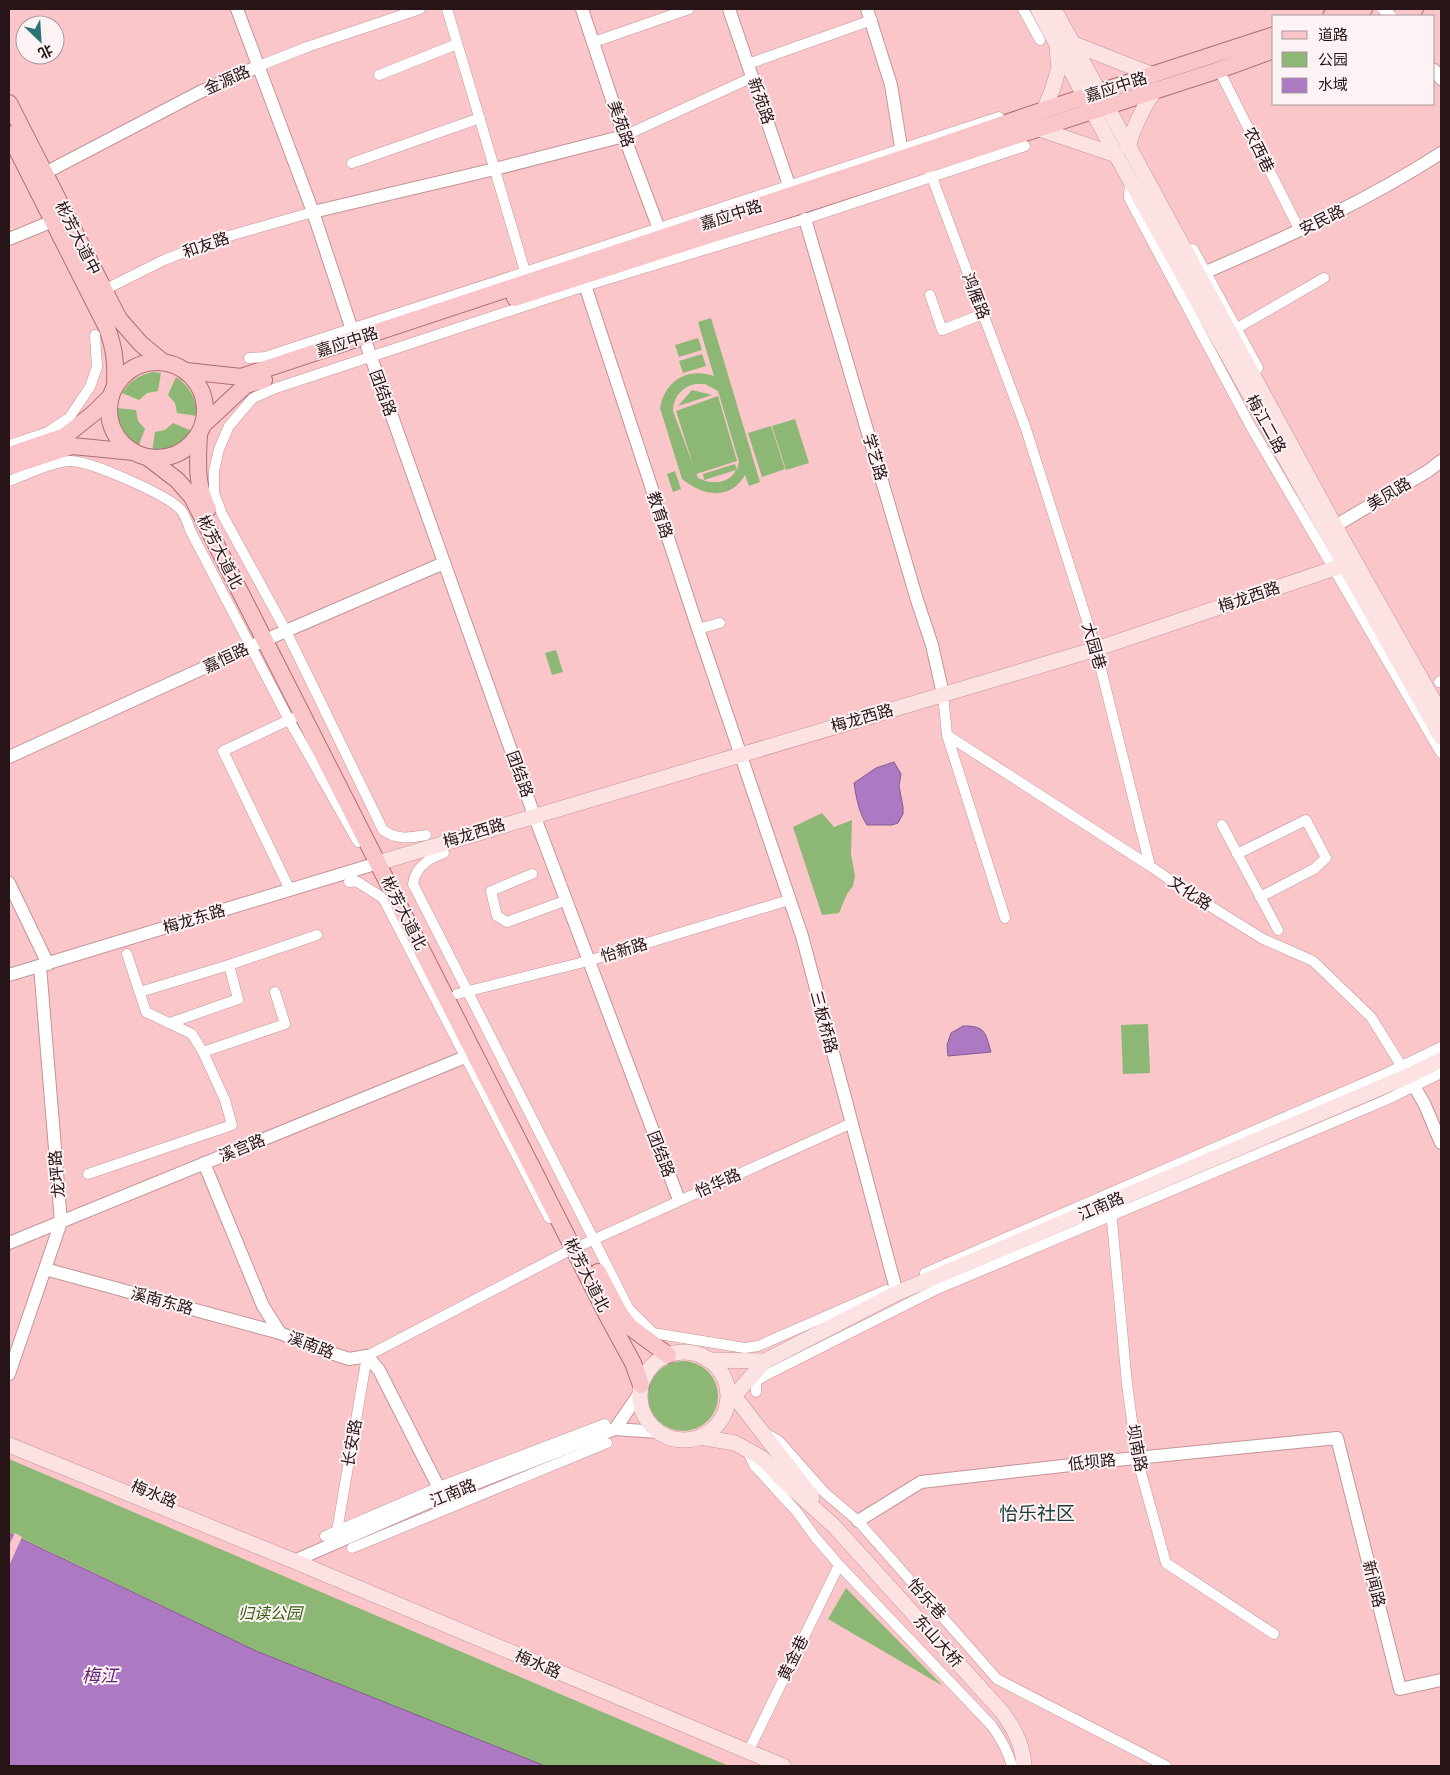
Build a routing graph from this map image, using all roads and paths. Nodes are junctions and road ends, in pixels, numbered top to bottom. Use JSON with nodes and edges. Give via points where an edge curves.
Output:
{"nodes":[{"id":1,"x":237,"y":9,"type":"edge"},
{"id":2,"x":420,"y":9,"type":"edge"},
{"id":3,"x":447,"y":9,"type":"edge"},
{"id":4,"x":582,"y":9,"type":"edge"},
{"id":5,"x":689,"y":9,"type":"edge"},
{"id":6,"x":729,"y":9,"type":"edge"},
{"id":7,"x":1023,"y":9,"type":"edge"},
{"id":8,"x":1038,"y":9,"type":"edge"},
{"id":9,"x":1054,"y":9,"type":"edge"},
{"id":10,"x":1347,"y":9,"type":"edge"},
{"id":11,"x":1364,"y":9,"type":"edge"},
{"id":12,"x":1390,"y":9,"type":"edge"},
{"id":13,"x":1415,"y":9,"type":"edge"},
{"id":14,"x":870,"y":15,"type":"edge"},
{"id":15,"x":1334,"y":15,"type":"edge"},
{"id":16,"x":1337,"y":15,"type":"edge"},
{"id":17,"x":1372,"y":15,"type":"edge"},
{"id":18,"x":1397,"y":15,"type":"edge"},
{"id":19,"x":1272,"y":36,"type":"edge"},
{"id":20,"x":1040,"y":40,"type":"dead end"},
{"id":21,"x":594,"y":42,"type":"junction"},
{"id":22,"x":1056,"y":43,"type":"junction"},
{"id":23,"x":457,"y":44,"type":"junction"},
{"id":24,"x":1074,"y":44,"type":"junction"},
{"id":25,"x":1272,"y":51,"type":"edge"},
{"id":26,"x":748,"y":64,"type":"junction"},
{"id":27,"x":259,"y":66,"type":"junction"},
{"id":28,"x":1219,"y":70,"type":"junction"},
{"id":29,"x":378,"y":75,"type":"dead end"},
{"id":30,"x":753,"y":77,"type":"junction"},
{"id":31,"x":1154,"y":83,"type":"junction"},
{"id":32,"x":1096,"y":101,"type":"junction"},
{"id":33,"x":9,"y":103,"type":"edge"},
{"id":34,"x":1019,"y":110,"type":"dead end"},
{"id":35,"x":1044,"y":110,"type":"junction"},
{"id":36,"x":480,"y":118,"type":"junction"},
{"id":37,"x":1036,"y":128,"type":"junction"},
{"id":38,"x":9,"y":134,"type":"edge"},
{"id":39,"x":624,"y":136,"type":"junction"},
{"id":40,"x":1025,"y":146,"type":"dead end"},
{"id":41,"x":901,"y":147,"type":"dead end"},
{"id":42,"x":1122,"y":151,"type":"junction"},
{"id":43,"x":1441,"y":152,"type":"edge"},
{"id":44,"x":352,"y":163,"type":"dead end"},
{"id":45,"x":495,"y":169,"type":"junction"},
{"id":46,"x":930,"y":170,"type":"junction"},
{"id":47,"x":45,"y":174,"type":"junction"},
{"id":48,"x":791,"y":190,"type":"junction"},
{"id":49,"x":313,"y":212,"type":"junction"},
{"id":50,"x":805,"y":219,"type":"junction"},
{"id":51,"x":53,"y":221,"type":"junction"},
{"id":52,"x":1300,"y":231,"type":"junction"},
{"id":53,"x":661,"y":233,"type":"junction"},
{"id":54,"x":9,"y":239,"type":"edge"},
{"id":55,"x":524,"y":268,"type":"dead end"},
{"id":56,"x":1201,"y":272,"type":"junction"},
{"id":57,"x":1324,"y":278,"type":"dead end"},
{"id":58,"x":584,"y":281,"type":"junction"},
{"id":59,"x":104,"y":290,"type":"junction"},
{"id":60,"x":930,"y":295,"type":"dead end"},
{"id":61,"x":975,"y":317,"type":"dead end"},
{"id":62,"x":1239,"y":327,"type":"dead end"},
{"id":63,"x":95,"y":335,"type":"dead end"},
{"id":64,"x":364,"y":347,"type":"junction"},
{"id":65,"x":249,"y":358,"type":"dead end"},
{"id":66,"x":163,"y":362,"type":"junction"},
{"id":67,"x":186,"y":371,"type":"junction"},
{"id":68,"x":113,"y":392,"type":"junction"},
{"id":69,"x":1026,"y":428,"type":"joint"},
{"id":70,"x":201,"y":429,"type":"junction"},
{"id":71,"x":9,"y":445,"type":"edge"},
{"id":72,"x":9,"y":455,"type":"edge"},
{"id":73,"x":140,"y":455,"type":"junction"},
{"id":74,"x":1441,"y":460,"type":"edge"},
{"id":75,"x":9,"y":467,"type":"edge"},
{"id":76,"x":9,"y":480,"type":"edge"},
{"id":77,"x":1335,"y":526,"type":"junction"},
{"id":78,"x":444,"y":563,"type":"junction"},
{"id":79,"x":1339,"y":566,"type":"junction"},
{"id":80,"x":720,"y":623,"type":"dead end"},
{"id":81,"x":698,"y":629,"type":"junction"},
{"id":82,"x":269,"y":639,"type":"junction"},
{"id":83,"x":1096,"y":649,"type":"junction"},
{"id":84,"x":943,"y":694,"type":"junction"},
{"id":85,"x":1441,"y":702,"type":"edge"},
{"id":86,"x":1441,"y":714,"type":"edge"},
{"id":87,"x":296,"y":716,"type":"junction"},
{"id":88,"x":947,"y":735,"type":"junction"},
{"id":89,"x":1441,"y":736,"type":"edge"},
{"id":90,"x":741,"y":754,"type":"junction"},
{"id":91,"x":1441,"y":754,"type":"edge"},
{"id":92,"x":9,"y":757,"type":"edge"},
{"id":93,"x":534,"y":815,"type":"junction"},
{"id":94,"x":1222,"y":826,"type":"dead end"},
{"id":95,"x":426,"y":835,"type":"dead end"},
{"id":96,"x":358,"y":842,"type":"dead end"},
{"id":97,"x":444,"y":853,"type":"dead end"},
{"id":98,"x":1237,"y":854,"type":"junction"},
{"id":99,"x":384,"y":861,"type":"junction"},
{"id":100,"x":1150,"y":866,"type":"junction"},
{"id":101,"x":532,"y":874,"type":"dead end"},
{"id":102,"x":349,"y":882,"type":"dead end"},
{"id":103,"x":9,"y":883,"type":"edge"},
{"id":104,"x":290,"y":890,"type":"junction"},
{"id":105,"x":1260,"y":897,"type":"junction"},
{"id":106,"x":789,"y":900,"type":"junction"},
{"id":107,"x":559,"y":902,"type":"dead end"},
{"id":108,"x":1005,"y":918,"type":"dead end"},
{"id":109,"x":1278,"y":930,"type":"dead end"},
{"id":110,"x":317,"y":935,"type":"dead end"},
{"id":111,"x":127,"y":954,"type":"dead end"},
{"id":112,"x":588,"y":960,"type":"junction"},
{"id":113,"x":44,"y":965,"type":"junction"},
{"id":114,"x":229,"y":965,"type":"junction"},
{"id":115,"x":9,"y":975,"type":"edge"},
{"id":116,"x":140,"y":992,"type":"junction"},
{"id":117,"x":275,"y":992,"type":"dead end"},
{"id":118,"x":462,"y":993,"type":"junction"},
{"id":119,"x":170,"y":1023,"type":"junction"},
{"id":120,"x":1441,"y":1047,"type":"edge"},
{"id":121,"x":203,"y":1052,"type":"junction"},
{"id":122,"x":470,"y":1055,"type":"junction"},
{"id":123,"x":1441,"y":1060,"type":"edge"},
{"id":124,"x":1441,"y":1073,"type":"edge"},
{"id":125,"x":1408,"y":1076,"type":"junction"},
{"id":126,"x":852,"y":1123,"type":"junction"},
{"id":127,"x":1441,"y":1144,"type":"edge"},
{"id":128,"x":204,"y":1163,"type":"junction"},
{"id":129,"x":88,"y":1174,"type":"dead end"},
{"id":130,"x":679,"y":1200,"type":"junction"},
{"id":131,"x":1111,"y":1208,"type":"junction"},
{"id":132,"x":61,"y":1222,"type":"junction"},
{"id":133,"x":9,"y":1243,"type":"edge"},
{"id":134,"x":579,"y":1246,"type":"junction"},
{"id":135,"x":45,"y":1269,"type":"junction"},
{"id":136,"x":896,"y":1289,"type":"junction"},
{"id":137,"x":280,"y":1333,"type":"junction"},
{"id":138,"x":618,"y":1352,"type":"dead end"},
{"id":139,"x":668,"y":1355,"type":"junction"},
{"id":140,"x":367,"y":1356,"type":"junction"},
{"id":141,"x":708,"y":1360,"type":"junction"},
{"id":142,"x":765,"y":1362,"type":"junction"},
{"id":143,"x":9,"y":1374,"type":"edge"},
{"id":144,"x":640,"y":1390,"type":"junction"},
{"id":145,"x":756,"y":1392,"type":"dead end"},
{"id":146,"x":729,"y":1396,"type":"junction"},
{"id":147,"x":610,"y":1426,"type":"junction"},
{"id":148,"x":762,"y":1431,"type":"junction"},
{"id":149,"x":658,"y":1432,"type":"junction"},
{"id":150,"x":9,"y":1436,"type":"edge"},
{"id":151,"x":700,"y":1437,"type":"junction"},
{"id":152,"x":1337,"y":1438,"type":"joint"},
{"id":153,"x":607,"y":1443,"type":"dead end"},
{"id":154,"x":9,"y":1445,"type":"edge"},
{"id":155,"x":747,"y":1449,"type":"junction"},
{"id":156,"x":1137,"y":1458,"type":"junction"},
{"id":157,"x":441,"y":1491,"type":"junction"},
{"id":158,"x":858,"y":1521,"type":"junction"},
{"id":159,"x":834,"y":1526,"type":"junction"},
{"id":160,"x":337,"y":1531,"type":"junction"},
{"id":161,"x":325,"y":1536,"type":"dead end"},
{"id":162,"x":352,"y":1548,"type":"dead end"},
{"id":163,"x":294,"y":1561,"type":"junction"},
{"id":164,"x":839,"y":1565,"type":"junction"},
{"id":165,"x":1274,"y":1634,"type":"dead end"},
{"id":166,"x":1441,"y":1680,"type":"edge"},
{"id":167,"x":748,"y":1752,"type":"junction"},
{"id":168,"x":783,"y":1766,"type":"edge"},
{"id":169,"x":1012,"y":1766,"type":"edge"},
{"id":170,"x":1024,"y":1766,"type":"edge"},
{"id":171,"x":1166,"y":1766,"type":"edge"}],
"edges":[{"from":1,"to":27,"type":"street","name":"团结路"},
{"from":2,"to":27,"type":"street","name":"金源路"},
{"from":3,"to":23,"type":"street"},
{"from":4,"to":21,"type":"street","name":"美苑路"},
{"from":5,"to":21,"type":"street"},
{"from":6,"to":26,"type":"street","name":"新苑路"},
{"from":7,"to":20,"type":"street"},
{"from":8,"to":22,"type":"main road"},
{"from":9,"to":24,"type":"main road"},
{"from":10,"to":15,"type":"main road"},
{"from":11,"to":16,"type":"main road"},
{"from":12,"to":17,"type":"main road"},
{"from":13,"to":18,"type":"main road"},
{"from":14,"to":26,"type":"street"},
{"from":14,"to":41,"type":"street","via":[[891,85]]},
{"from":19,"to":31,"type":"main road","name":"嘉应中路"},
{"from":21,"to":39,"type":"street","name":"美苑路"},
{"from":22,"to":32,"type":"main road"},
{"from":22,"to":35,"type":"main road","via":[[1059,67]]},
{"from":23,"to":29,"type":"street"},
{"from":23,"to":36,"type":"street"},
{"from":24,"to":31,"type":"main road"},
{"from":24,"to":32,"type":"main road"},
{"from":25,"to":28,"type":"main road","name":"嘉应中路"},
{"from":26,"to":30,"type":"street","name":"新苑路"},
{"from":27,"to":47,"type":"street","name":"金源路","via":[[198,93]]},
{"from":27,"to":49,"type":"street","name":"团结路"},
{"from":28,"to":31,"type":"main road","name":"嘉应中路"},
{"from":28,"to":52,"type":"street","name":"农西巷"},
{"from":30,"to":39,"type":"street"},
{"from":30,"to":48,"type":"street","name":"新苑路"},
{"from":31,"to":32,"type":"main road","name":"嘉应中路"},
{"from":31,"to":42,"type":"main road"},
{"from":32,"to":35,"type":"main road","name":"嘉应中路"},
{"from":32,"to":37,"type":"main road","name":"嘉应中路"},
{"from":32,"to":42,"type":"main road","name":"梅江二路"},
{"from":33,"to":47,"type":"main road","name":"彬芳大道中"},
{"from":34,"to":48,"type":"street"},
{"from":35,"to":48,"type":"main road","name":"嘉应中路"},
{"from":36,"to":44,"type":"street"},
{"from":36,"to":45,"type":"street"},
{"from":37,"to":42,"type":"main road"},
{"from":37,"to":46,"type":"main road","name":"嘉应中路"},
{"from":38,"to":51,"type":"main road","name":"彬芳大道中"},
{"from":39,"to":45,"type":"street"},
{"from":39,"to":53,"type":"street","name":"美苑路"},
{"from":40,"to":46,"type":"street"},
{"from":42,"to":56,"type":"main road","name":"梅江二路","via":[[1148,182]]},
{"from":42,"to":79,"type":"main road","name":"梅江二路","via":[[1130,180]]},
{"from":43,"to":52,"type":"street","name":"安民路","via":[[1376,193]]},
{"from":45,"to":49,"type":"street"},
{"from":45,"to":55,"type":"street"},
{"from":46,"to":50,"type":"street"},
{"from":46,"to":58,"type":"main road","name":"嘉应中路"},
{"from":46,"to":69,"type":"street","name":"鸿雁路"},
{"from":47,"to":59,"type":"main road","name":"彬芳大道中"},
{"from":48,"to":53,"type":"main road","name":"嘉应中路"},
{"from":49,"to":59,"type":"street","name":"和友路","via":[[214,240]]},
{"from":49,"to":64,"type":"street","name":"团结路"},
{"from":50,"to":58,"type":"street"},
{"from":50,"to":84,"type":"street","name":"学艺路","via":[[932,646]]},
{"from":51,"to":54,"type":"street"},
{"from":51,"to":68,"type":"main road","name":"彬芳大道中","via":[[113,343],[116,361]]},
{"from":52,"to":56,"type":"street","name":"安民路"},
{"from":53,"to":64,"type":"main road","name":"嘉应中路"},
{"from":53,"to":65,"type":"street","via":[[265,357]]},
{"from":56,"to":77,"type":"main road","name":"梅江二路"},
{"from":56,"to":85,"type":"street"},
{"from":57,"to":62,"type":"street"},
{"from":58,"to":64,"type":"main road","name":"嘉应中路"},
{"from":58,"to":81,"type":"street","name":"教育路"},
{"from":59,"to":66,"type":"main road","name":"彬芳大道中","via":[[119,319],[141,344]]},
{"from":60,"to":61,"type":"street","via":[[942,330]]},
{"from":63,"to":71,"type":"street","via":[[97,367],[90,387],[69,418],[48,432]]},
{"from":64,"to":67,"type":"main road","name":"嘉应中路","via":[[241,376]]},
{"from":64,"to":70,"type":"main road","name":"嘉应中路","via":[[246,385]]},
{"from":64,"to":78,"type":"street","name":"团结路"},
{"from":64,"to":82,"type":"street","via":[[253,398],[229,426],[219,449],[214,493]]},
{"from":66,"to":67,"type":"main road"},
{"from":66,"to":68,"type":"main road","via":[[135,367],[120,379]]},
{"from":67,"to":70,"type":"main road","via":[[198,384],[204,400],[205,417]]},
{"from":68,"to":72,"type":"main road","via":[[94,413],[65,436]]},
{"from":68,"to":73,"type":"main road","via":[[109,415],[111,425],[120,442]]},
{"from":69,"to":83,"type":"street","name":"大园巷"},
{"from":70,"to":73,"type":"main road","via":[[181,452],[164,458]]},
{"from":70,"to":82,"type":"main road","name":"彬芳大道北","via":[[198,476],[201,496]]},
{"from":73,"to":75,"type":"main road","via":[[72,446]]},
{"from":73,"to":82,"type":"main road","name":"彬芳大道北","via":[[178,480],[192,497]]},
{"from":74,"to":77,"type":"street","name":"美凤路"},
{"from":76,"to":82,"type":"street","via":[[72,461],[110,472],[162,496],[182,510]]},
{"from":77,"to":86,"type":"main road","name":"梅江二路"},
{"from":78,"to":82,"type":"street","name":"嘉恒路"},
{"from":78,"to":93,"type":"street","name":"团结路"},
{"from":79,"to":83,"type":"main road","name":"梅龙西路"},
{"from":79,"to":89,"type":"main road","name":"梅江二路"},
{"from":79,"to":91,"type":"street"},
{"from":80,"to":81,"type":"street"},
{"from":81,"to":90,"type":"street","name":"教育路"},
{"from":82,"to":87,"type":"main road","name":"彬芳大道北"},
{"from":82,"to":92,"type":"street","name":"嘉恒路"},
{"from":82,"to":95,"type":"street","via":[[383,830],[391,836],[410,838]]},
{"from":82,"to":99,"type":"main road","name":"彬芳大道北"},
{"from":83,"to":84,"type":"main road","name":"梅龙西路"},
{"from":83,"to":100,"type":"street","name":"大园巷"},
{"from":84,"to":88,"type":"street"},
{"from":84,"to":90,"type":"main road","name":"梅龙西路"},
{"from":87,"to":96,"type":"street"},
{"from":87,"to":99,"type":"main road","name":"彬芳大道北"},
{"from":87,"to":104,"type":"street","via":[[223,751]]},
{"from":88,"to":100,"type":"street","name":"文化路"},
{"from":88,"to":108,"type":"street"},
{"from":90,"to":93,"type":"main road","name":"梅龙西路"},
{"from":90,"to":106,"type":"street","name":"三板桥路"},
{"from":93,"to":99,"type":"main road","name":"梅龙西路"},
{"from":93,"to":112,"type":"street","name":"团结路"},
{"from":94,"to":98,"type":"street"},
{"from":97,"to":118,"type":"street","via":[[426,861],[414,875],[413,884]]},
{"from":98,"to":105,"type":"street"},
{"from":98,"to":105,"type":"street","via":[[1306,820],[1326,858],[1314,869]]},
{"from":99,"to":104,"type":"street","name":"梅龙东路"},
{"from":99,"to":118,"type":"main road","name":"彬芳大道北"},
{"from":99,"to":122,"type":"main road","name":"彬芳大道北"},
{"from":100,"to":125,"type":"street","name":"文化路","via":[[1263,939],[1313,961],[1371,1017]]},
{"from":101,"to":107,"type":"street","via":[[491,891],[497,916],[507,922]]},
{"from":102,"to":122,"type":"street","via":[[356,881],[383,898]]},
{"from":103,"to":113,"type":"street"},
{"from":104,"to":113,"type":"street","name":"梅龙东路"},
{"from":105,"to":109,"type":"street"},
{"from":106,"to":112,"type":"street","name":"怡新路"},
{"from":106,"to":126,"type":"street","name":"三板桥路","via":[[802,936]]},
{"from":110,"to":114,"type":"street"},
{"from":111,"to":116,"type":"street"},
{"from":112,"to":118,"type":"street","name":"怡新路"},
{"from":112,"to":130,"type":"street","name":"团结路"},
{"from":113,"to":115,"type":"street","name":"梅龙东路"},
{"from":113,"to":132,"type":"street","name":"龙坪路"},
{"from":114,"to":116,"type":"street"},
{"from":114,"to":119,"type":"street","via":[[238,999]]},
{"from":116,"to":119,"type":"street","via":[[146,1012]]},
{"from":117,"to":121,"type":"street","via":[[285,1024]]},
{"from":118,"to":134,"type":"main road","name":"彬芳大道北"},
{"from":119,"to":121,"type":"street","via":[[192,1034]]},
{"from":120,"to":125,"type":"street"},
{"from":121,"to":129,"type":"street","via":[[225,1100],[232,1125]]},
{"from":122,"to":128,"type":"street","name":"溪宫路"},
{"from":122,"to":134,"type":"main road","name":"彬芳大道北"},
{"from":123,"to":125,"type":"main road","name":"江南路"},
{"from":124,"to":125,"type":"street"},
{"from":125,"to":127,"type":"street"},
{"from":125,"to":131,"type":"main road","name":"江南路"},
{"from":125,"to":136,"type":"street"},
{"from":126,"to":130,"type":"street","name":"怡华路"},
{"from":126,"to":136,"type":"street","name":"三板桥路"},
{"from":128,"to":132,"type":"street","name":"溪宫路"},
{"from":128,"to":137,"type":"street","name":"溪南路","via":[[263,1306]]},
{"from":130,"to":134,"type":"street","name":"怡华路"},
{"from":131,"to":136,"type":"main road","name":"江南路"},
{"from":131,"to":145,"type":"street","via":[[770,1372],[756,1381]]},
{"from":131,"to":156,"type":"street","name":"坝南路"},
{"from":132,"to":133,"type":"street","name":"溪宫路"},
{"from":132,"to":135,"type":"street","name":"龙坪路"},
{"from":134,"to":136,"type":"street","via":[[629,1309],[653,1333],[745,1348],[758,1346]]},
{"from":134,"to":138,"type":"street"},
{"from":134,"to":139,"type":"main road","name":"彬芳大道北","via":[[630,1328]]},
{"from":134,"to":140,"type":"street","name":"怡华路"},
{"from":134,"to":144,"type":"main road","name":"彬芳大道北"},
{"from":135,"to":137,"type":"street","name":"溪南东路"},
{"from":135,"to":143,"type":"street","name":"龙坪路"},
{"from":136,"to":142,"type":"main road","name":"江南路"},
{"from":137,"to":140,"type":"street","name":"溪南路","via":[[349,1359]]},
{"from":139,"to":141,"type":"main road","via":[[693,1353]]},
{"from":139,"to":144,"type":"main road","via":[[648,1370]]},
{"from":140,"to":157,"type":"street","via":[[379,1370]]},
{"from":140,"to":160,"type":"street","name":"长安路"},
{"from":141,"to":142,"type":"main road","name":"江南路"},
{"from":141,"to":146,"type":"main road","via":[[720,1371]]},
{"from":142,"to":146,"type":"main road","name":"江南路"},
{"from":144,"to":147,"type":"street"},
{"from":144,"to":149,"type":"main road","via":[[640,1403],[646,1419]]},
{"from":146,"to":148,"type":"main road"},
{"from":146,"to":151,"type":"main road","via":[[715,1427]]},
{"from":147,"to":149,"type":"street","name":"江南路"},
{"from":147,"to":157,"type":"street","name":"江南路"},
{"from":148,"to":158,"type":"street","name":"怡乐巷","via":[[779,1441],[825,1493]]},
{"from":148,"to":159,"type":"main road"},
{"from":149,"to":151,"type":"main road","via":[[674,1439]]},
{"from":150,"to":163,"type":"main road","name":"梅水路","via":[[278,1544]]},
{"from":151,"to":155,"type":"main road","via":[[735,1443]]},
{"from":152,"to":156,"type":"street","name":"低坝路"},
{"from":152,"to":166,"type":"street","name":"新闻路","via":[[1400,1689]]},
{"from":153,"to":162,"type":"street"},
{"from":154,"to":163,"type":"main road","name":"梅水路"},
{"from":155,"to":159,"type":"main road","via":[[762,1458]]},
{"from":155,"to":164,"type":"street","via":[[754,1465]]},
{"from":156,"to":158,"type":"street","name":"低坝路","via":[[921,1482]]},
{"from":156,"to":165,"type":"street","name":"坝南路","via":[[1166,1563]]},
{"from":157,"to":160,"type":"street"},
{"from":157,"to":163,"type":"street","name":"江南路"},
{"from":158,"to":171,"type":"street","name":"怡乐巷","via":[[997,1679]]},
{"from":159,"to":170,"type":"main road","name":"东山大桥","via":[[1004,1714],[1022,1747]]},
{"from":160,"to":161,"type":"street"},
{"from":163,"to":167,"type":"main road","name":"梅水路"},
{"from":164,"to":167,"type":"street","name":"黄金巷"},
{"from":164,"to":169,"type":"street","via":[[992,1726],[1006,1747]]},
{"from":167,"to":168,"type":"main road","name":"梅水路"}]}
